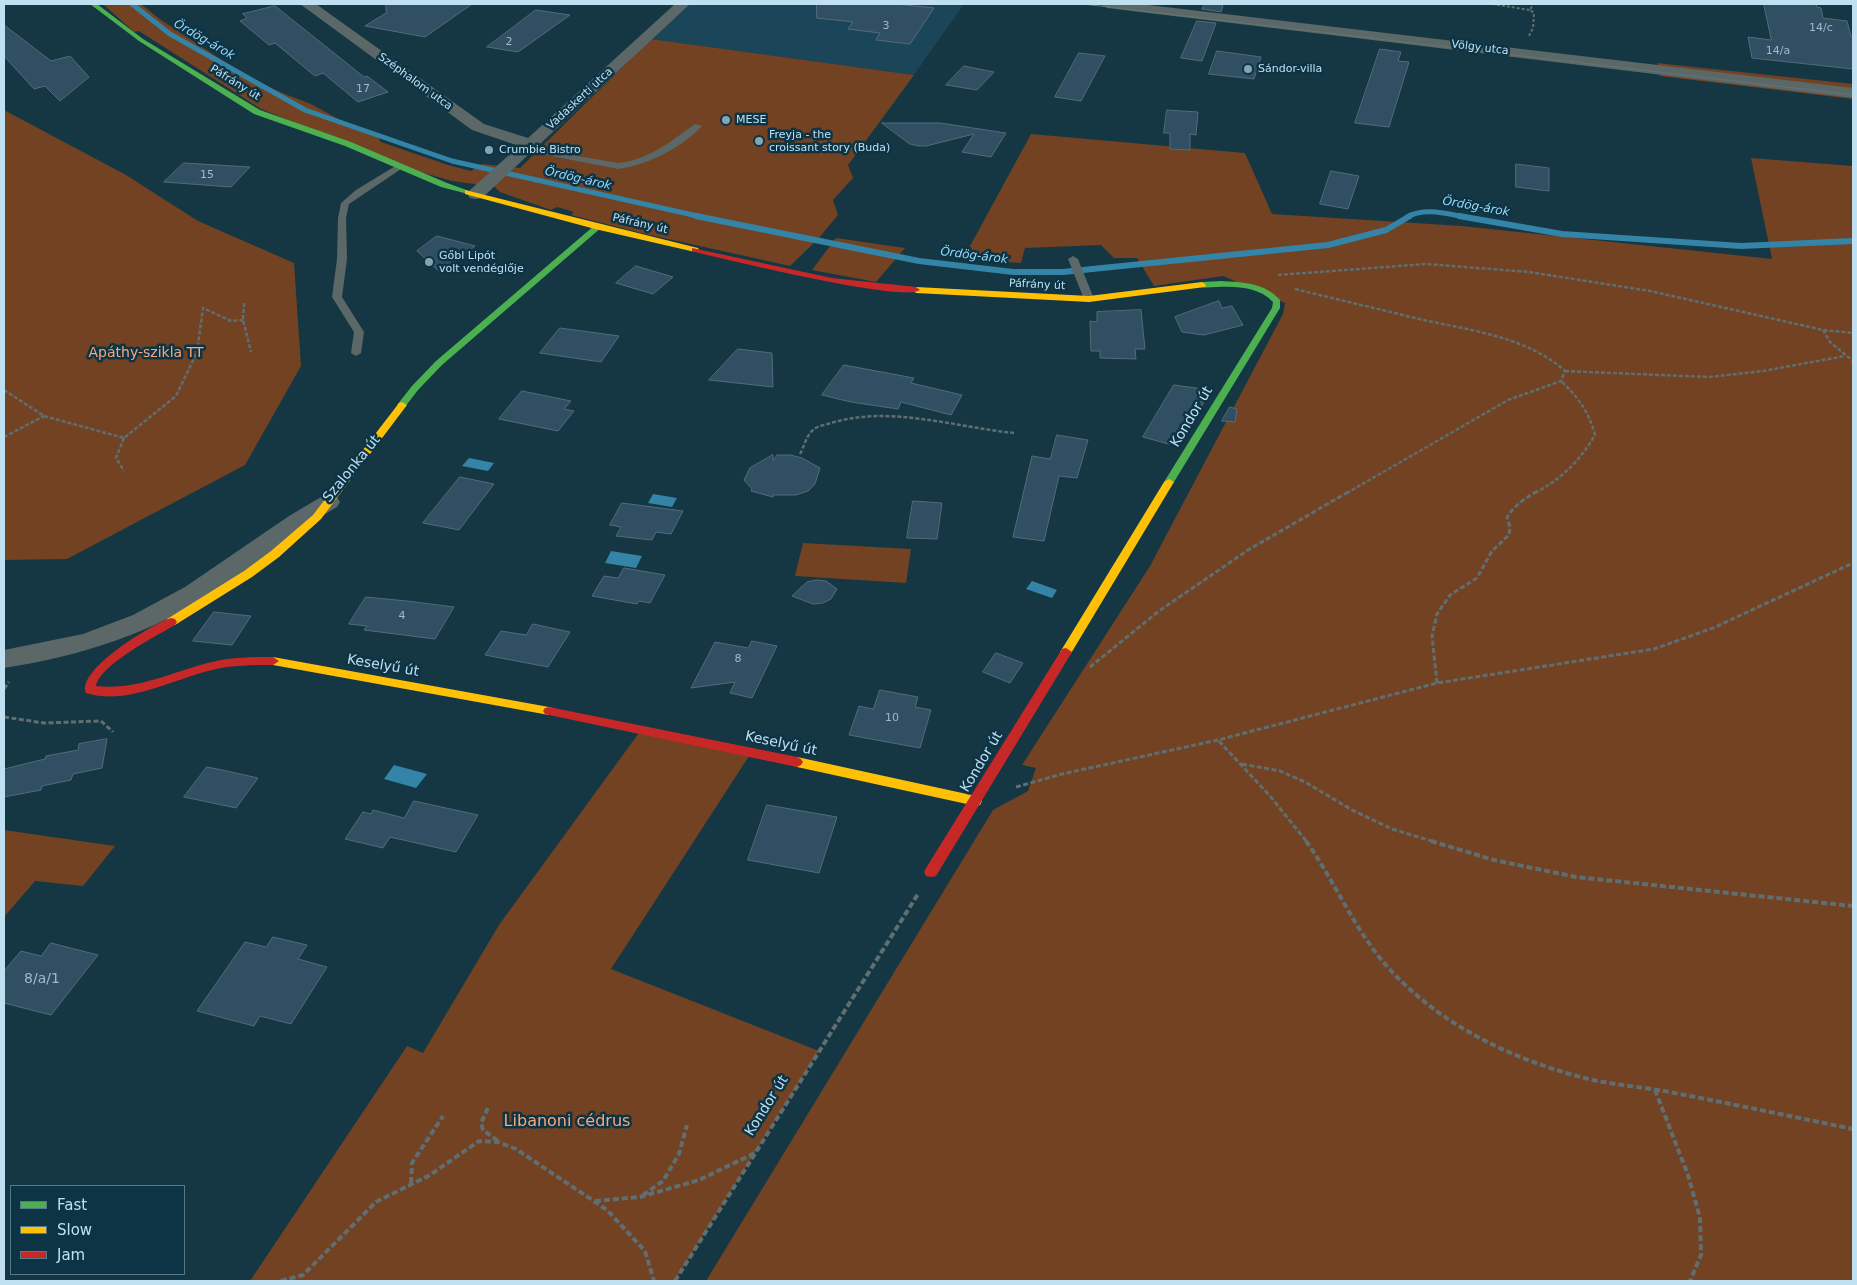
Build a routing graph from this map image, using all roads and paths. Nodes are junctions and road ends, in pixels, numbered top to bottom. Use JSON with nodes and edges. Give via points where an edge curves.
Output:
{"nodes":[{"id":1,"x":93,"y":4,"type":"edge"},
{"id":2,"x":307,"y":4,"type":"edge"},
{"id":3,"x":683,"y":4,"type":"edge"},
{"id":4,"x":1108,"y":4,"type":"edge"},
{"id":5,"x":1492,"y":4,"type":"edge"},
{"id":6,"x":1533,"y":4,"type":"edge"},
{"id":7,"x":1530,"y":10,"type":"junction"},
{"id":8,"x":1526,"y":38,"type":"dead end"},
{"id":9,"x":1853,"y":93,"type":"edge"},
{"id":10,"x":698,"y":126,"type":"dead end"},
{"id":11,"x":528,"y":146,"type":"junction"},
{"id":12,"x":400,"y":168,"type":"junction"},
{"id":13,"x":481,"y":189,"type":"junction"},
{"id":14,"x":598,"y":227,"type":"junction"},
{"id":15,"x":1073,"y":259,"type":"dead end"},
{"id":16,"x":1278,"y":275,"type":"dead end"},
{"id":17,"x":1228,"y":282,"type":"joint"},
{"id":18,"x":1287,"y":287,"type":"dead end"},
{"id":19,"x":1089,"y":299,"type":"junction"},
{"id":20,"x":244,"y":303,"type":"dead end"},
{"id":21,"x":243,"y":320,"type":"junction"},
{"id":22,"x":1823,"y":330,"type":"junction"},
{"id":23,"x":1853,"y":333,"type":"edge"},
{"id":24,"x":251,"y":352,"type":"dead end"},
{"id":25,"x":356,"y":353,"type":"dead end"},
{"id":26,"x":1845,"y":356,"type":"junction"},
{"id":27,"x":1853,"y":361,"type":"edge"},
{"id":28,"x":1565,"y":371,"type":"junction"},
{"id":29,"x":1561,"y":381,"type":"junction"},
{"id":30,"x":4,"y":390,"type":"edge"},
{"id":31,"x":44,"y":416,"type":"junction"},
{"id":32,"x":1014,"y":433,"type":"dead end"},
{"id":33,"x":4,"y":437,"type":"edge"},
{"id":34,"x":124,"y":438,"type":"junction"},
{"id":35,"x":800,"y":454,"type":"dead end"},
{"id":36,"x":124,"y":471,"type":"dead end"},
{"id":37,"x":329,"y":502,"type":"junction"},
{"id":38,"x":1853,"y":563,"type":"edge"},
{"id":39,"x":4,"y":659,"type":"edge"},
{"id":40,"x":1082,"y":673,"type":"dead end"},
{"id":41,"x":1437,"y":683,"type":"junction"},
{"id":42,"x":4,"y":717,"type":"edge"},
{"id":43,"x":113,"y":732,"type":"dead end"},
{"id":44,"x":1218,"y":740,"type":"junction"},
{"id":45,"x":1241,"y":764,"type":"junction"},
{"id":46,"x":976,"y":801,"type":"junction"},
{"id":47,"x":931,"y":872,"type":"joint"},
{"id":48,"x":1853,"y":906,"type":"edge"},
{"id":49,"x":1655,"y":1089,"type":"junction"},
{"id":50,"x":488,"y":1108,"type":"dead end"},
{"id":51,"x":443,"y":1116,"type":"dead end"},
{"id":52,"x":687,"y":1125,"type":"dead end"},
{"id":53,"x":1853,"y":1129,"type":"edge"},
{"id":54,"x":498,"y":1142,"type":"junction"},
{"id":55,"x":756,"y":1153,"type":"junction"},
{"id":56,"x":411,"y":1183,"type":"junction"},
{"id":57,"x":640,"y":1196,"type":"junction"},
{"id":58,"x":594,"y":1201,"type":"junction"},
{"id":59,"x":281,"y":1281,"type":"edge"},
{"id":60,"x":654,"y":1281,"type":"edge"},
{"id":61,"x":675,"y":1281,"type":"edge"},
{"id":62,"x":1690,"y":1281,"type":"edge"}],
"edges":[{"from":1,"to":12,"type":"street","name":"Páfrány út","via":[[141,40],[257,112],[348,144]]},
{"from":2,"to":11,"type":"street","name":"Széphalom utca","via":[[478,127]]},
{"from":3,"to":11,"type":"street","name":"Vadaskerti utca"},
{"from":4,"to":9,"type":"street","name":"Völgy utca"},
{"from":5,"to":7,"type":"path"},
{"from":6,"to":7,"type":"path"},
{"from":7,"to":8,"type":"path","via":[[1534,13],[1535,24]]},
{"from":10,"to":11,"type":"lane","via":[[650,159],[632,165],[618,166]]},
{"from":11,"to":13,"type":"street","name":"Vadaskerti utca"},
{"from":12,"to":13,"type":"street","name":"Páfrány út","via":[[444,185]]},
{"from":12,"to":25,"type":"lane","via":[[345,203],[337,297],[359,332]]},
{"from":13,"to":14,"type":"street","name":"Páfrány út"},
{"from":14,"to":19,"type":"street","name":"Páfrány út","via":[[799,274],[883,288]]},
{"from":14,"to":37,"type":"street","name":"Szalonka út","via":[[439,363],[415,388]]},
{"from":15,"to":19,"type":"lane"},
{"from":16,"to":22,"type":"path","via":[[1426,264],[1529,272],[1650,290]]},
{"from":17,"to":19,"type":"street","name":"Páfrány út"},
{"from":17,"to":46,"type":"street","name":"Kondor út","via":[[1267,293],[1274,297],[1276,308]]},
{"from":18,"to":28,"type":"path","via":[[1500,338],[1551,358]]},
{"from":20,"to":21,"type":"path"},
{"from":21,"to":24,"type":"path"},
{"from":21,"to":34,"type":"path","via":[[231,320],[203,308],[198,352],[176,396]]},
{"from":22,"to":23,"type":"path"},
{"from":22,"to":26,"type":"path"},
{"from":26,"to":27,"type":"path"},
{"from":26,"to":28,"type":"path","via":[[1710,377]]},
{"from":28,"to":29,"type":"path"},
{"from":29,"to":40,"type":"path","via":[[1508,400],[1248,550],[1160,611]]},
{"from":29,"to":41,"type":"path","via":[[1584,404],[1591,415],[1595,434],[1583,455],[1557,480],[1510,510],[1507,517],[1509,535],[1494,549],[1478,577],[1450,594],[1439,609],[1431,650]]},
{"from":30,"to":31,"type":"path"},
{"from":31,"to":33,"type":"path"},
{"from":31,"to":34,"type":"path"},
{"from":32,"to":35,"type":"path","via":[[888,417],[855,417],[830,422],[813,430]]},
{"from":34,"to":36,"type":"path","via":[[116,458]]},
{"from":37,"to":39,"type":"street","name":"Szalonka út","via":[[300,517],[211,583],[172,605],[93,640]]},
{"from":37,"to":46,"type":"street","name":"Keselyű út","via":[[317,518],[248,574],[106,663],[91,679],[90,690],[109,693],[211,665],[272,661],[597,719]]},
{"from":38,"to":41,"type":"path","via":[[1713,628],[1654,649]]},
{"from":41,"to":44,"type":"path"},
{"from":42,"to":43,"type":"path","via":[[44,723],[100,722]]},
{"from":44,"to":45,"type":"path"},
{"from":44,"to":46,"type":"path","via":[[1062,774]]},
{"from":45,"to":48,"type":"path","via":[[1280,771],[1392,829],[1494,860],[1576,877]]},
{"from":45,"to":49,"type":"path","via":[[1317,855],[1385,964],[1416,995],[1494,1046],[1541,1066],[1588,1079]]},
{"from":46,"to":47,"type":"street","name":"Kondor út"},
{"from":47,"to":55,"type":"path","name":"Kondor út"},
{"from":49,"to":53,"type":"path"},
{"from":49,"to":62,"type":"path","via":[[1688,1175],[1700,1218],[1700,1255]]},
{"from":50,"to":54,"type":"path","via":[[481,1123],[483,1130]]},
{"from":51,"to":56,"type":"path","via":[[412,1163]]},
{"from":52,"to":57,"type":"path","via":[[679,1154],[663,1181]]},
{"from":54,"to":56,"type":"path","via":[[479,1141],[430,1175]]},
{"from":54,"to":58,"type":"path","via":[[516,1150]]},
{"from":55,"to":57,"type":"path","via":[[699,1180]]},
{"from":55,"to":61,"type":"path","name":"Kondor út"},
{"from":56,"to":59,"type":"path","via":[[376,1202],[303,1275]]},
{"from":57,"to":58,"type":"path"},
{"from":58,"to":60,"type":"path","via":[[607,1210],[645,1251]]}]}
